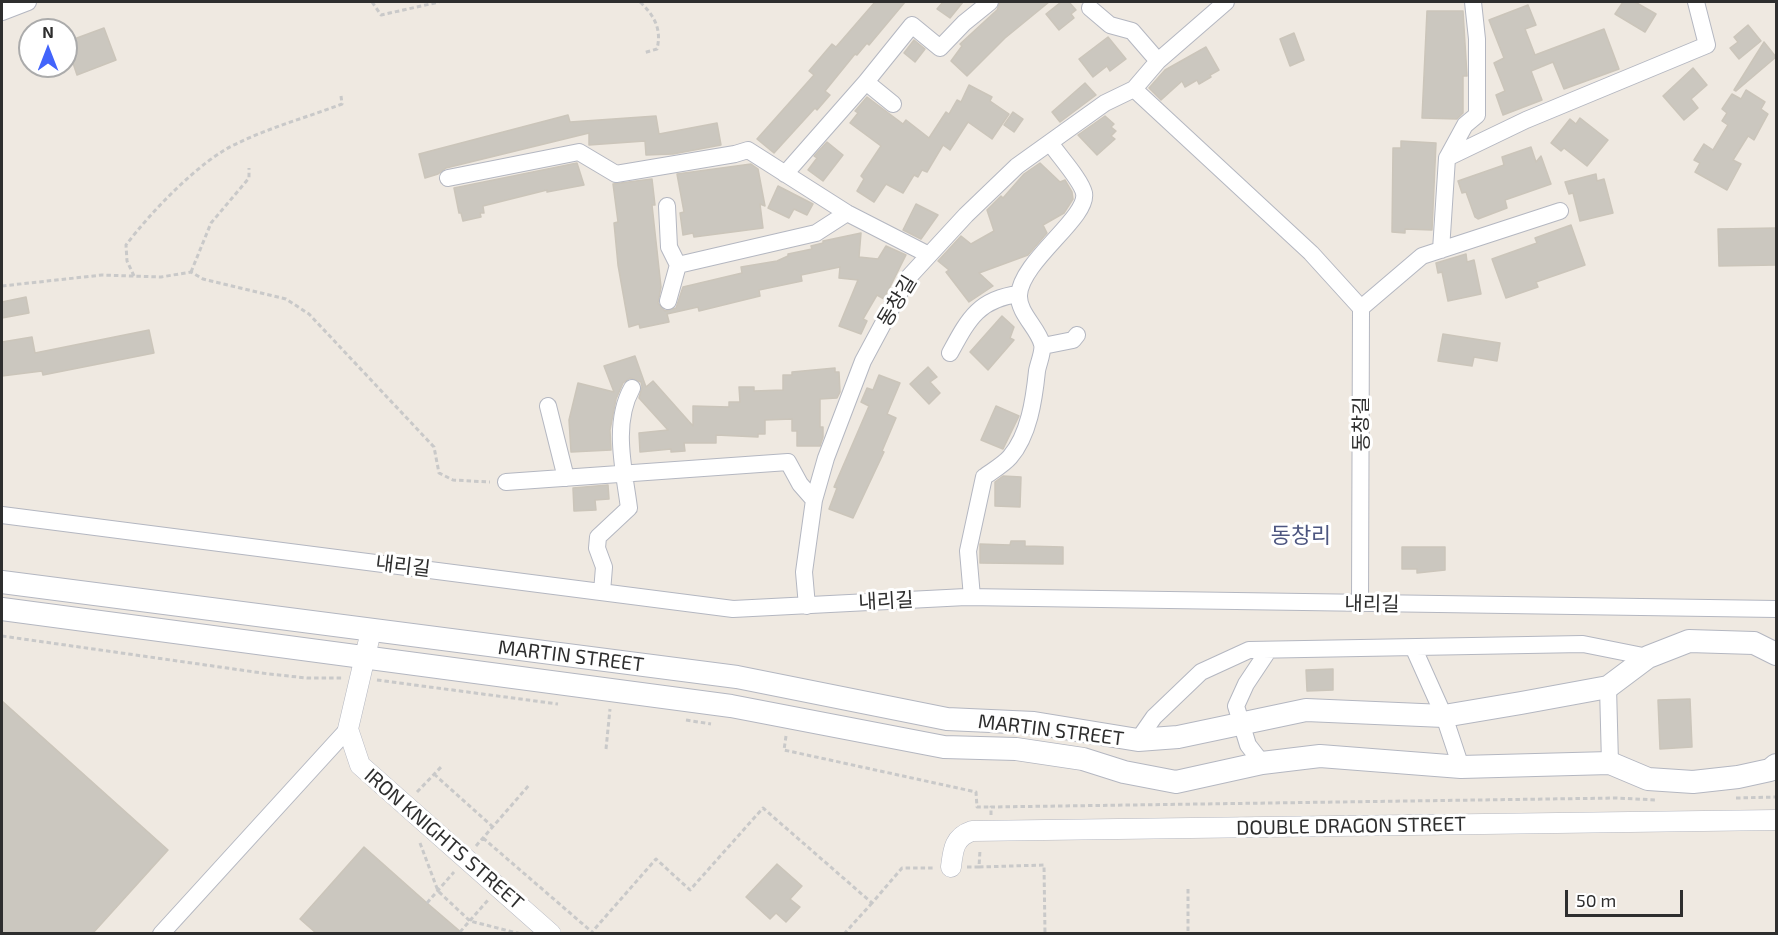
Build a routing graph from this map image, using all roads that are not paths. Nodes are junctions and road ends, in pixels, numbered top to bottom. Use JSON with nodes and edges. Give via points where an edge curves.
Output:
{"nodes":[{"id":1,"x":28,"y":2,"type":"edge"},
{"id":2,"x":990,"y":2,"type":"edge"},
{"id":3,"x":1226,"y":2,"type":"edge"},
{"id":4,"x":1473,"y":2,"type":"edge"},
{"id":5,"x":1696,"y":2,"type":"edge"},
{"id":6,"x":1090,"y":8,"type":"dead end"},
{"id":7,"x":2,"y":12,"type":"edge"},
{"id":8,"x":1158,"y":61,"type":"junction"},
{"id":9,"x":866,"y":82,"type":"junction"},
{"id":10,"x":1134,"y":89,"type":"junction"},
{"id":11,"x":893,"y":104,"type":"dead end"},
{"id":12,"x":1477,"y":115,"type":"junction"},
{"id":13,"x":1502,"y":131,"type":"junction"},
{"id":14,"x":1051,"y":144,"type":"junction"},
{"id":15,"x":1447,"y":158,"type":"junction"},
{"id":16,"x":785,"y":174,"type":"junction"},
{"id":17,"x":448,"y":178,"type":"dead end"},
{"id":18,"x":667,"y":206,"type":"dead end"},
{"id":19,"x":1560,"y":211,"type":"dead end"},
{"id":20,"x":847,"y":213,"type":"junction"},
{"id":21,"x":1441,"y":250,"type":"junction"},
{"id":22,"x":929,"y":255,"type":"junction"},
{"id":23,"x":678,"y":265,"type":"junction"},
{"id":24,"x":1019,"y":294,"type":"junction"},
{"id":25,"x":668,"y":301,"type":"dead end"},
{"id":26,"x":1361,"y":308,"type":"junction"},
{"id":27,"x":1077,"y":335,"type":"dead end"},
{"id":28,"x":1043,"y":346,"type":"junction"},
{"id":29,"x":950,"y":353,"type":"dead end"},
{"id":30,"x":632,"y":388,"type":"dead end"},
{"id":31,"x":548,"y":406,"type":"dead end"},
{"id":32,"x":624,"y":474,"type":"junction"},
{"id":33,"x":566,"y":478,"type":"junction"},
{"id":34,"x":506,"y":482,"type":"road end"},
{"id":35,"x":814,"y":500,"type":"junction"},
{"id":36,"x":2,"y":516,"type":"edge"},
{"id":37,"x":2,"y":582,"type":"edge"},
{"id":38,"x":602,"y":592,"type":"junction"},
{"id":39,"x":972,"y":597,"type":"junction"},
{"id":40,"x":1360,"y":604,"type":"junction"},
{"id":41,"x":807,"y":606,"type":"junction"},
{"id":42,"x":2,"y":609,"type":"edge"},
{"id":43,"x":1776,"y":609,"type":"edge"},
{"id":44,"x":371,"y":631,"type":"junction"},
{"id":45,"x":1409,"y":649,"type":"junction"},
{"id":46,"x":1268,"y":651,"type":"junction"},
{"id":47,"x":1776,"y":654,"type":"edge"},
{"id":48,"x":1648,"y":657,"type":"junction"},
{"id":49,"x":362,"y":667,"type":"junction"},
{"id":50,"x":1608,"y":687,"type":"junction"},
{"id":51,"x":1444,"y":716,"type":"junction"},
{"id":52,"x":1239,"y":722,"type":"junction"},
{"id":53,"x":348,"y":729,"type":"junction"},
{"id":54,"x":1138,"y":740,"type":"junction"},
{"id":55,"x":1262,"y":763,"type":"junction"},
{"id":56,"x":1610,"y":763,"type":"junction"},
{"id":57,"x":1776,"y":765,"type":"edge"},
{"id":58,"x":1461,"y":767,"type":"junction"},
{"id":59,"x":1776,"y":820,"type":"edge"},
{"id":60,"x":951,"y":867,"type":"road end"},
{"id":61,"x":161,"y":933,"type":"edge"},
{"id":62,"x":551,"y":933,"type":"edge"}],
"edges":[{"from":1,"to":7,"type":"street"},
{"from":2,"to":9,"type":"street","via":[[940,48],[912,25]]},
{"from":3,"to":8,"type":"street","name":"동창길"},
{"from":4,"to":12,"type":"street"},
{"from":5,"to":13,"type":"street","via":[[1707,45]]},
{"from":6,"to":8,"type":"street","via":[[1110,25],[1132,31]]},
{"from":8,"to":10,"type":"street","name":"동창길"},
{"from":9,"to":11,"type":"street"},
{"from":9,"to":16,"type":"street"},
{"from":10,"to":14,"type":"street","name":"동창길","via":[[1105,103]]},
{"from":10,"to":26,"type":"street","via":[[1311,254]]},
{"from":12,"to":13,"type":"street"},
{"from":12,"to":15,"type":"street","via":[[1465,125]]},
{"from":13,"to":15,"type":"street"},
{"from":14,"to":22,"type":"street","name":"동창길","via":[[1017,166]]},
{"from":14,"to":24,"type":"street","via":[[1083,191],[1084,201],[1079,213],[1028,272]]},
{"from":15,"to":21,"type":"street"},
{"from":16,"to":17,"type":"street","via":[[748,150],[616,174],[579,152]]},
{"from":16,"to":20,"type":"street"},
{"from":18,"to":23,"type":"street","via":[[669,247]]},
{"from":19,"to":21,"type":"street"},
{"from":20,"to":22,"type":"street"},
{"from":20,"to":23,"type":"street","via":[[816,233]]},
{"from":21,"to":26,"type":"street","via":[[1422,256]]},
{"from":22,"to":35,"type":"street","name":"동창길","via":[[907,279],[863,361]]},
{"from":23,"to":25,"type":"street"},
{"from":24,"to":28,"type":"street"},
{"from":24,"to":29,"type":"street","via":[[1000,296],[982,305]]},
{"from":26,"to":40,"type":"street","name":"동창길"},
{"from":27,"to":28,"type":"street","via":[[1073,340]]},
{"from":28,"to":39,"type":"street","via":[[1034,401],[1019,444],[1009,459],[984,477],[968,551]]},
{"from":30,"to":32,"type":"street","via":[[621,423]]},
{"from":31,"to":33,"type":"street"},
{"from":32,"to":33,"type":"street"},
{"from":32,"to":35,"type":"street","via":[[788,462]]},
{"from":32,"to":38,"type":"street","via":[[630,507],[598,537],[597,548],[604,567]]},
{"from":33,"to":34,"type":"street"},
{"from":35,"to":41,"type":"street","name":"동창길","via":[[804,572]]},
{"from":36,"to":38,"type":"street","name":"내리길"},
{"from":37,"to":44,"type":"main road","name":"MARTIN STREET"},
{"from":38,"to":41,"type":"street","name":"내리길","via":[[733,609]]},
{"from":39,"to":40,"type":"street","name":"내리길"},
{"from":39,"to":41,"type":"street","name":"내리길"},
{"from":40,"to":43,"type":"street","name":"내리길"},
{"from":42,"to":49,"type":"main road","name":"MARTIN STREET"},
{"from":44,"to":49,"type":"street"},
{"from":44,"to":54,"type":"main road","name":"MARTIN STREET","via":[[737,677],[947,719],[1034,723]]},
{"from":45,"to":46,"type":"street"},
{"from":45,"to":48,"type":"street","via":[[1583,644]]},
{"from":45,"to":51,"type":"street"},
{"from":46,"to":52,"type":"street","via":[[1236,706]]},
{"from":46,"to":54,"type":"street","via":[[1249,651],[1201,672],[1154,717]]},
{"from":47,"to":48,"type":"main road","via":[[1754,643],[1689,641]]},
{"from":48,"to":50,"type":"main road"},
{"from":49,"to":53,"type":"street"},
{"from":49,"to":55,"type":"main road","name":"MARTIN STREET","via":[[731,706],[944,747],[1016,749],[1083,759],[1176,782]]},
{"from":50,"to":51,"type":"main road","name":"MARTIN STREET"},
{"from":50,"to":56,"type":"street"},
{"from":51,"to":52,"type":"main road","name":"MARTIN STREET","via":[[1306,710]]},
{"from":51,"to":58,"type":"street"},
{"from":52,"to":54,"type":"main road","name":"MARTIN STREET","via":[[1178,737]]},
{"from":52,"to":55,"type":"street","via":[[1248,746]]},
{"from":53,"to":61,"type":"street"},
{"from":53,"to":62,"type":"street","name":"IRON KNIGHTS STREET","via":[[360,765]]},
{"from":55,"to":58,"type":"main road","name":"MARTIN STREET","via":[[1320,756]]},
{"from":56,"to":57,"type":"main road","via":[[1648,779],[1693,782],[1738,777]]},
{"from":56,"to":58,"type":"main road","name":"MARTIN STREET"},
{"from":59,"to":60,"type":"street","name":"DOUBLE DRAGON STREET","via":[[992,831],[964,834],[956,841]]}]}
